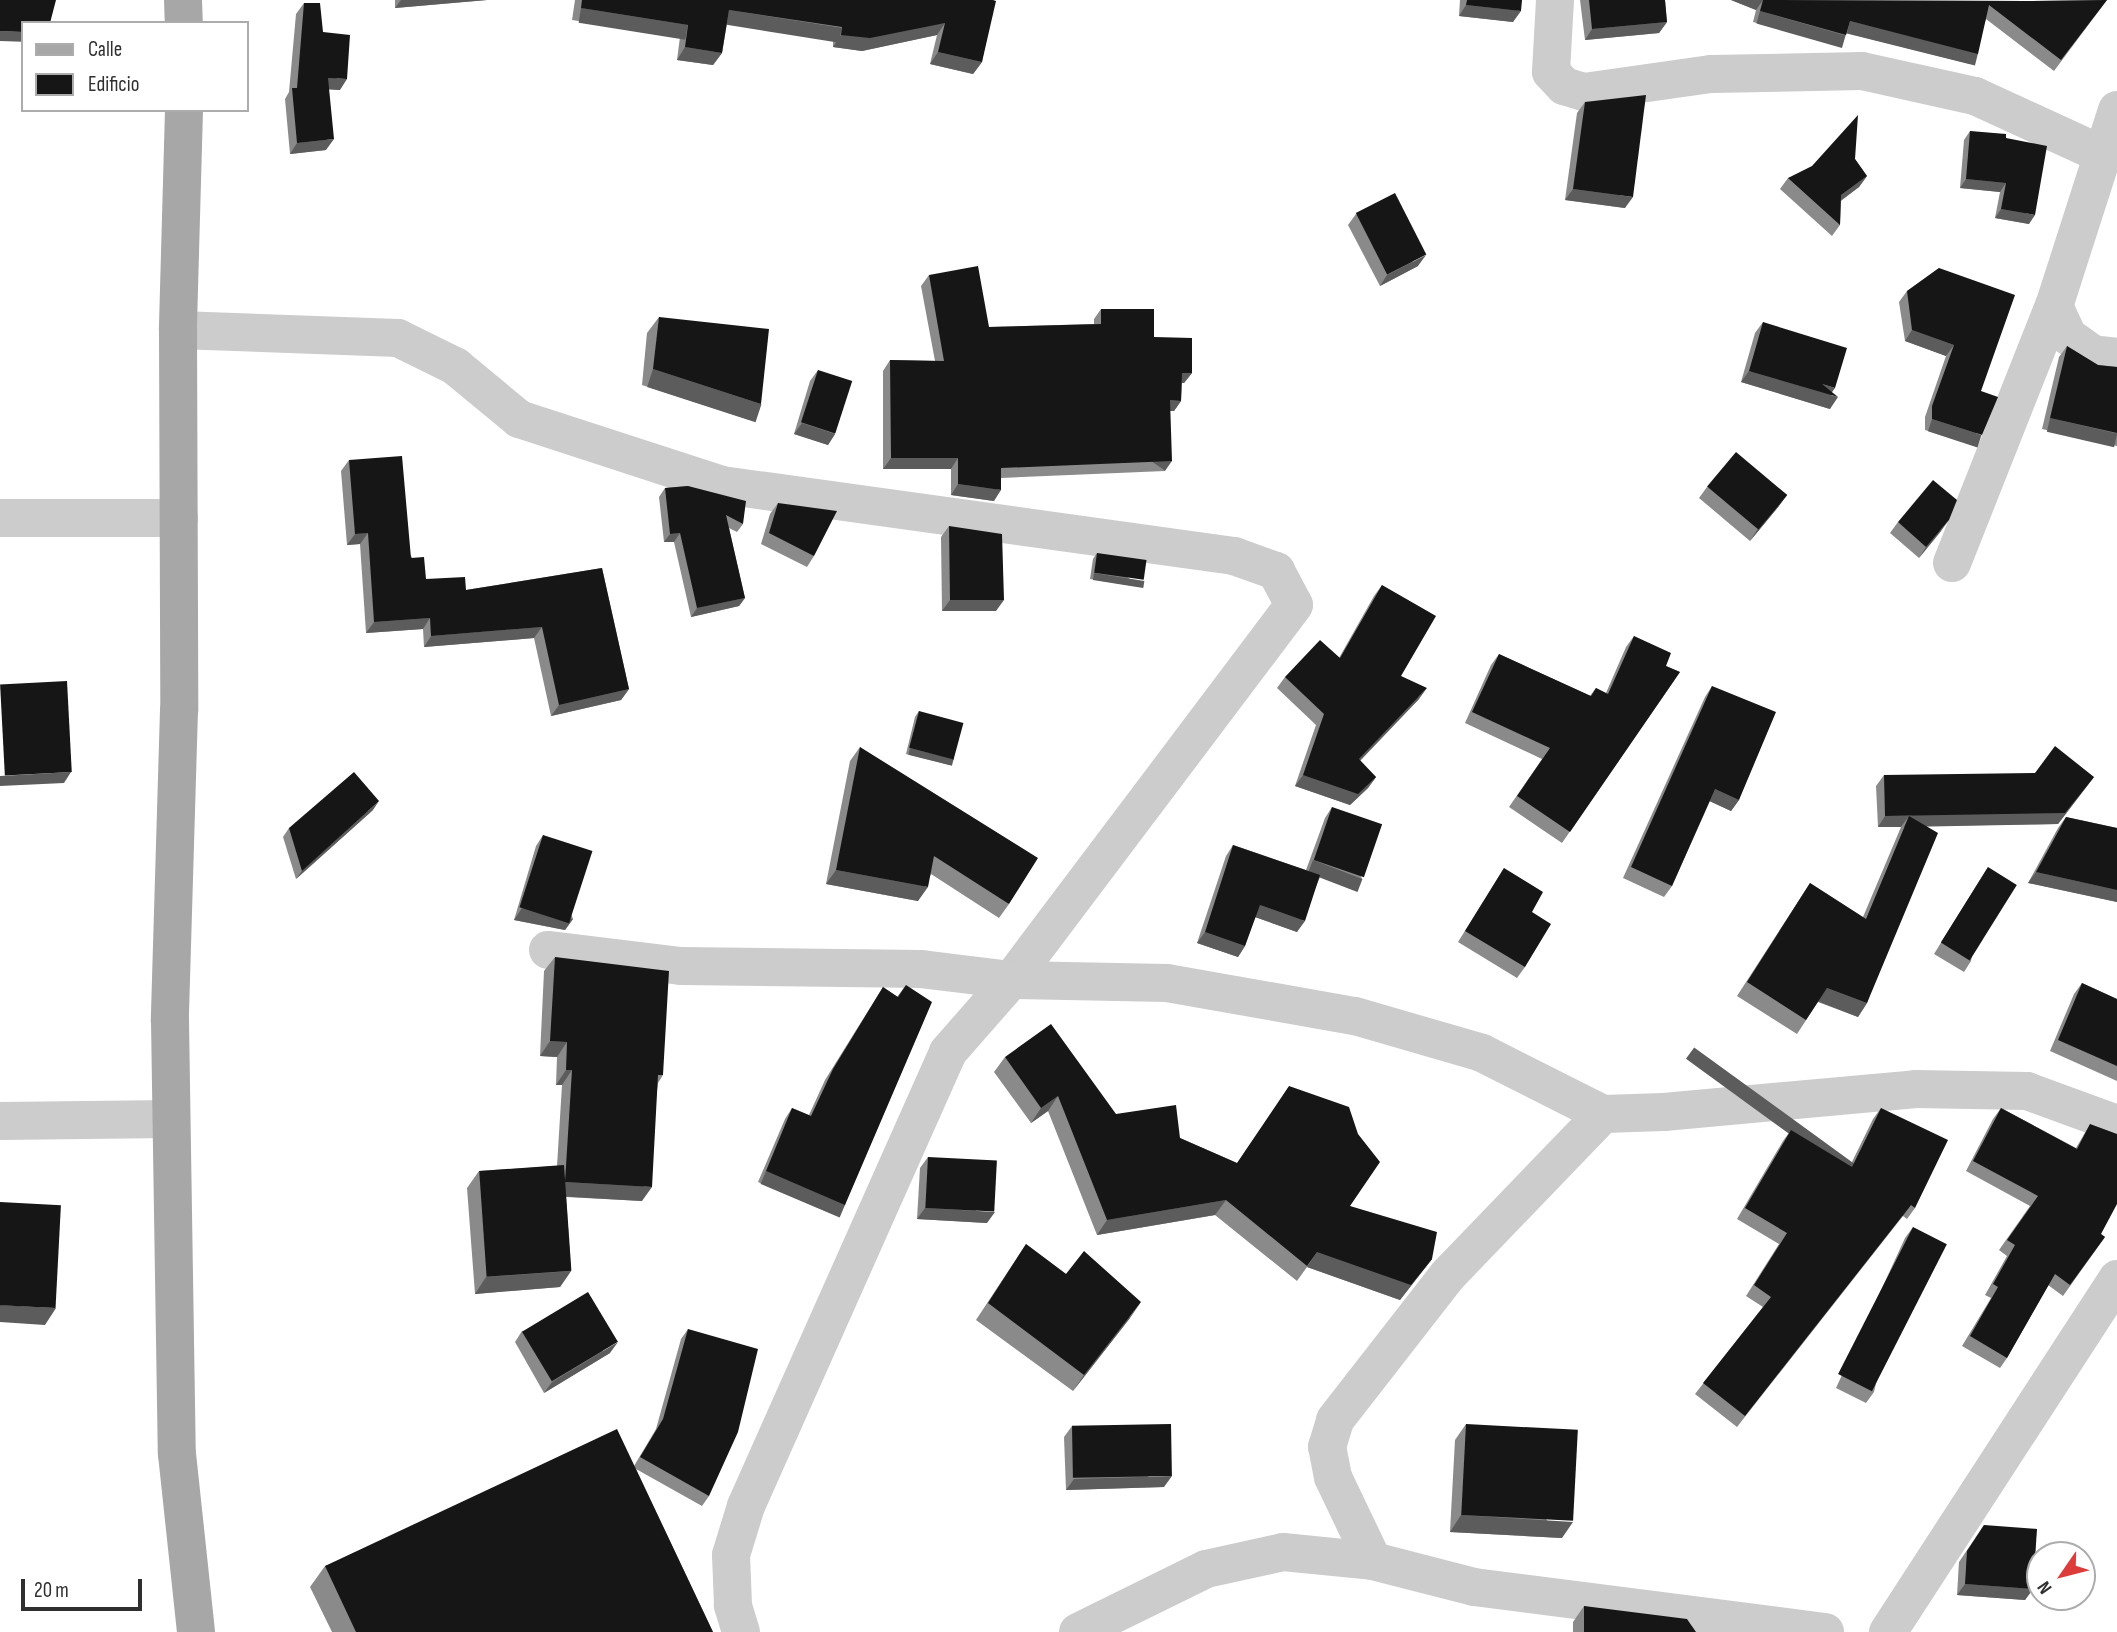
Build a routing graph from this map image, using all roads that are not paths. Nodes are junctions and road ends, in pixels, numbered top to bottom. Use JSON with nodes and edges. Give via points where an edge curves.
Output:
{"nodes":[{"id":1,"x":184,"y":0,"type":"edge"},
{"id":2,"x":1555,"y":0,"type":"edge"},
{"id":3,"x":184,"y":21,"type":"edge"},
{"id":4,"x":2117,"y":110,"type":"edge"},
{"id":5,"x":184,"y":112,"type":"edge"},
{"id":6,"x":2101,"y":154,"type":"junction"},
{"id":7,"x":2054,"y":306,"type":"junction"},
{"id":8,"x":178,"y":330,"type":"junction"},
{"id":9,"x":2117,"y":358,"type":"edge"},
{"id":10,"x":0,"y":518,"type":"edge"},
{"id":11,"x":179,"y":519,"type":"junction"},
{"id":12,"x":1952,"y":563,"type":"dead end"},
{"id":13,"x":548,"y":950,"type":"dead end"},
{"id":14,"x":1011,"y":981,"type":"junction"},
{"id":15,"x":1603,"y":1114,"type":"junction"},
{"id":16,"x":172,"y":1119,"type":"junction"},
{"id":17,"x":0,"y":1121,"type":"edge"},
{"id":18,"x":2117,"y":1124,"type":"edge"},
{"id":19,"x":2117,"y":1279,"type":"edge"},
{"id":20,"x":1373,"y":1561,"type":"junction"},
{"id":21,"x":196,"y":1632,"type":"edge"},
{"id":22,"x":741,"y":1632,"type":"edge"},
{"id":23,"x":1078,"y":1632,"type":"edge"},
{"id":24,"x":1825,"y":1632,"type":"edge"},
{"id":25,"x":1888,"y":1632,"type":"edge"}],
"edges":[{"from":1,"to":3,"type":"main road"},
{"from":2,"to":6,"type":"street","via":[[1552,72],[1563,86],[1584,92],[1711,74],[1862,71],[1975,96]]},
{"from":4,"to":6,"type":"street"},
{"from":5,"to":8,"type":"main road"},
{"from":6,"to":7,"type":"street"},
{"from":7,"to":9,"type":"street","via":[[2068,336],[2093,354]]},
{"from":7,"to":12,"type":"street"},
{"from":8,"to":11,"type":"main road"},
{"from":8,"to":14,"type":"street","via":[[398,338],[455,366],[519,419],[722,485],[1234,556],[1276,570],[1294,605],[1279,631]]},
{"from":10,"to":11,"type":"street"},
{"from":11,"to":16,"type":"main road"},
{"from":13,"to":14,"type":"street","via":[[681,966],[922,969]]},
{"from":14,"to":15,"type":"street","via":[[1167,983],[1355,1016],[1482,1053]]},
{"from":14,"to":22,"type":"street","via":[[948,1052],[746,1506],[731,1555],[733,1605]]},
{"from":15,"to":18,"type":"street","via":[[1916,1089],[2027,1091]]},
{"from":15,"to":20,"type":"street","via":[[1448,1275],[1335,1420],[1326,1447],[1333,1477]]},
{"from":16,"to":17,"type":"street"},
{"from":16,"to":21,"type":"main road","via":[[177,1454]]},
{"from":19,"to":25,"type":"street"},
{"from":20,"to":23,"type":"street","via":[[1283,1552],[1206,1569]]},
{"from":20,"to":24,"type":"street","via":[[1474,1587]]}]}
